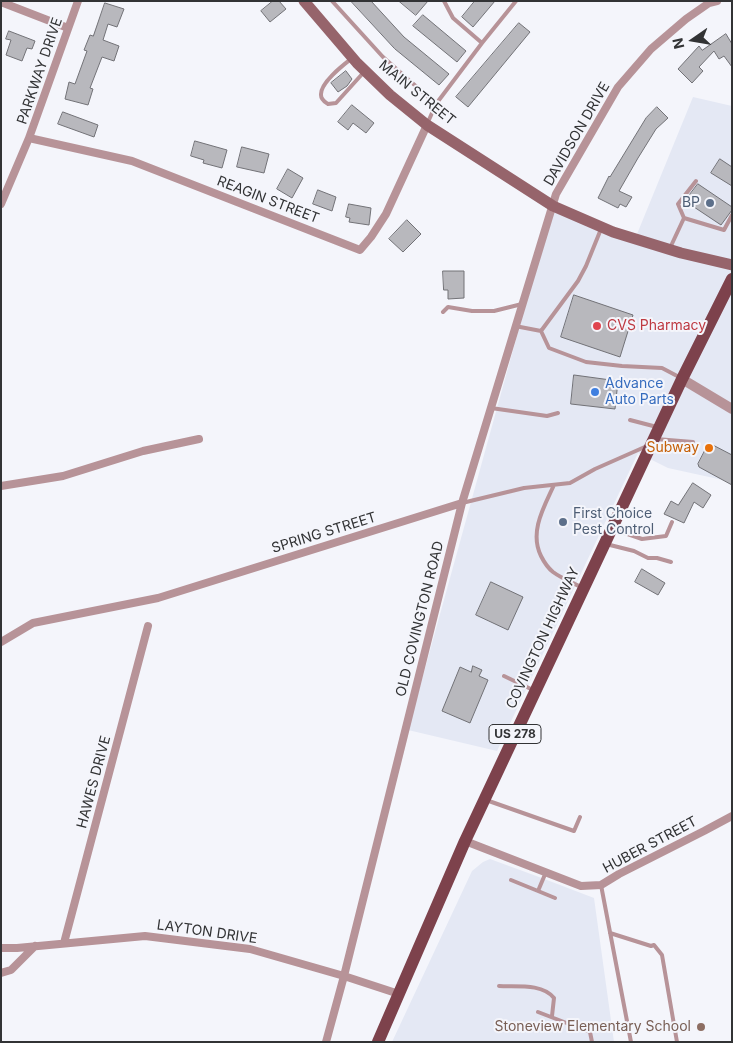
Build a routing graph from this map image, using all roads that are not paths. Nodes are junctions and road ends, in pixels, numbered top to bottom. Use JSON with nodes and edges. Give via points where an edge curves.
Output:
{"nodes":[{"id":1,"x":78,"y":1,"type":"edge"},
{"id":2,"x":305,"y":1,"type":"edge"},
{"id":3,"x":332,"y":1,"type":"edge"},
{"id":4,"x":444,"y":1,"type":"edge"},
{"id":5,"x":516,"y":1,"type":"edge"},
{"id":6,"x":717,"y":1,"type":"edge"},
{"id":7,"x":1,"y":2,"type":"edge"},
{"id":8,"x":68,"y":28,"type":"junction"},
{"id":9,"x":482,"y":43,"type":"junction"},
{"id":10,"x":353,"y":58,"type":"junction"},
{"id":11,"x":365,"y":71,"type":"junction"},
{"id":12,"x":436,"y":104,"type":"junction"},
{"id":13,"x":427,"y":125,"type":"junction"},
{"id":14,"x":29,"y":138,"type":"junction"},
{"id":15,"x":696,"y":181,"type":"dead end"},
{"id":16,"x":1,"y":204,"type":"edge"},
{"id":17,"x":553,"y":206,"type":"junction"},
{"id":18,"x":732,"y":215,"type":"edge"},
{"id":19,"x":684,"y":218,"type":"junction"},
{"id":20,"x":602,"y":227,"type":"junction"},
{"id":21,"x":669,"y":250,"type":"junction"},
{"id":22,"x":732,"y":265,"type":"edge"},
{"id":23,"x":732,"y":279,"type":"edge"},
{"id":24,"x":732,"y":300,"type":"edge"},
{"id":25,"x":522,"y":304,"type":"junction"},
{"id":26,"x":443,"y":312,"type":"dead end"},
{"id":27,"x":714,"y":314,"type":"junction"},
{"id":28,"x":515,"y":326,"type":"junction"},
{"id":29,"x":541,"y":330,"type":"junction"},
{"id":30,"x":682,"y":379,"type":"junction"},
{"id":31,"x":491,"y":408,"type":"junction"},
{"id":32,"x":732,"y":409,"type":"edge"},
{"id":33,"x":558,"y":413,"type":"dead end"},
{"id":34,"x":630,"y":420,"type":"dead end"},
{"id":35,"x":655,"y":437,"type":"junction"},
{"id":36,"x":199,"y":439,"type":"dead end"},
{"id":37,"x":693,"y":442,"type":"dead end"},
{"id":38,"x":554,"y":485,"type":"junction"},
{"id":39,"x":1,"y":486,"type":"edge"},
{"id":40,"x":462,"y":503,"type":"junction"},
{"id":41,"x":672,"y":522,"type":"dead end"},
{"id":42,"x":611,"y":528,"type":"junction"},
{"id":43,"x":604,"y":544,"type":"junction"},
{"id":44,"x":671,"y":562,"type":"dead end"},
{"id":45,"x":583,"y":588,"type":"junction"},
{"id":46,"x":148,"y":626,"type":"dead end"},
{"id":47,"x":1,"y":642,"type":"edge"},
{"id":48,"x":504,"y":676,"type":"dead end"},
{"id":49,"x":535,"y":691,"type":"junction"},
{"id":50,"x":484,"y":799,"type":"junction"},
{"id":51,"x":732,"y":816,"type":"edge"},
{"id":52,"x":580,"y":817,"type":"dead end"},
{"id":53,"x":465,"y":841,"type":"junction"},
{"id":54,"x":546,"y":872,"type":"junction"},
{"id":55,"x":511,"y":880,"type":"dead end"},
{"id":56,"x":601,"y":885,"type":"junction"},
{"id":57,"x":538,"y":891,"type":"junction"},
{"id":58,"x":555,"y":898,"type":"dead end"},
{"id":59,"x":610,"y":933,"type":"junction"},
{"id":60,"x":64,"y":943,"type":"junction"},
{"id":61,"x":35,"y":946,"type":"junction"},
{"id":62,"x":1,"y":948,"type":"edge"},
{"id":63,"x":1,"y":973,"type":"edge"},
{"id":64,"x":344,"y":976,"type":"junction"},
{"id":65,"x":500,"y":986,"type":"dead end"},
{"id":66,"x":399,"y":994,"type":"junction"},
{"id":67,"x":538,"y":1012,"type":"dead end"},
{"id":68,"x":552,"y":1016,"type":"junction"},
{"id":69,"x":326,"y":1042,"type":"edge"},
{"id":70,"x":378,"y":1042,"type":"edge"},
{"id":71,"x":592,"y":1042,"type":"edge"},
{"id":72,"x":631,"y":1042,"type":"edge"},
{"id":73,"x":677,"y":1042,"type":"edge"}],
"edges":[{"from":1,"to":8,"type":"street","name":"PARKWAY DRIVE"},
{"from":2,"to":10,"type":"main road","name":"MAIN STREET"},
{"from":3,"to":12,"type":"lane","via":[[383,58]]},
{"from":4,"to":9,"type":"lane","via":[[453,18]]},
{"from":5,"to":9,"type":"lane"},
{"from":6,"to":17,"type":"street","name":"DAVIDSON DRIVE","via":[[686,19],[651,49],[618,87],[556,194]]},
{"from":7,"to":8,"type":"street"},
{"from":8,"to":14,"type":"street","name":"PARKWAY DRIVE"},
{"from":9,"to":12,"type":"lane"},
{"from":10,"to":11,"type":"main road","name":"MAIN STREET"},
{"from":10,"to":11,"type":"lane","via":[[323,86],[320,94],[323,100],[328,104],[336,103]]},
{"from":11,"to":13,"type":"main road","name":"MAIN STREET"},
{"from":12,"to":13,"type":"lane"},
{"from":13,"to":14,"type":"street","name":"REAGIN STREET","via":[[386,214],[360,250],[132,161]]},
{"from":13,"to":17,"type":"main road","name":"MAIN STREET"},
{"from":14,"to":16,"type":"street","name":"PARKWAY DRIVE"},
{"from":15,"to":19,"type":"lane","via":[[678,204]]},
{"from":17,"to":20,"type":"main road","name":"MAIN STREET"},
{"from":17,"to":25,"type":"street","name":"OLD COVINGTON ROAD"},
{"from":18,"to":19,"type":"lane","via":[[724,230]]},
{"from":19,"to":21,"type":"lane"},
{"from":20,"to":21,"type":"main road","name":"MAIN STREET"},
{"from":20,"to":29,"type":"lane","via":[[578,281]]},
{"from":21,"to":22,"type":"main road","name":"MAIN STREET"},
{"from":23,"to":27,"type":"main road","name":"COVINGTON HIGHWAY","number":"US 278"},
{"from":24,"to":27,"type":"main road"},
{"from":25,"to":26,"type":"lane","via":[[494,312],[448,307]]},
{"from":25,"to":28,"type":"street","name":"OLD COVINGTON ROAD"},
{"from":27,"to":30,"type":"main road","name":"COVINGTON HIGHWAY","number":"US 278"},
{"from":28,"to":29,"type":"lane"},
{"from":28,"to":31,"type":"street","name":"OLD COVINGTON ROAD"},
{"from":29,"to":30,"type":"lane","via":[[549,348],[586,362],[662,368]]},
{"from":30,"to":32,"type":"street"},
{"from":30,"to":35,"type":"main road","name":"COVINGTON HIGHWAY","number":"US 278"},
{"from":31,"to":33,"type":"lane","via":[[548,416]]},
{"from":31,"to":40,"type":"street","name":"OLD COVINGTON ROAD"},
{"from":34,"to":35,"type":"lane"},
{"from":35,"to":37,"type":"lane"},
{"from":35,"to":38,"type":"lane","name":"SPRING STREET","via":[[570,482]]},
{"from":35,"to":42,"type":"main road","name":"COVINGTON HIGHWAY","number":"US 278"},
{"from":36,"to":39,"type":"street","via":[[143,451],[63,476]]},
{"from":38,"to":40,"type":"lane","name":"SPRING STREET","via":[[524,488]]},
{"from":38,"to":45,"type":"lane","via":[[539,521],[536,534],[538,549],[551,570]]},
{"from":40,"to":47,"type":"street","name":"SPRING STREET","via":[[158,598],[33,623]]},
{"from":40,"to":64,"type":"street","name":"OLD COVINGTON ROAD"},
{"from":41,"to":42,"type":"lane","via":[[666,536],[642,539]]},
{"from":42,"to":43,"type":"main road","name":"COVINGTON HIGHWAY","number":"US 278"},
{"from":43,"to":44,"type":"lane"},
{"from":43,"to":45,"type":"main road","name":"COVINGTON HIGHWAY","number":"US 278"},
{"from":45,"to":49,"type":"main road","name":"COVINGTON HIGHWAY","number":"US 278"},
{"from":46,"to":60,"type":"street","name":"HAWES DRIVE"},
{"from":48,"to":49,"type":"lane"},
{"from":49,"to":50,"type":"main road","name":"COVINGTON HIGHWAY","number":"US 278"},
{"from":50,"to":52,"type":"lane","via":[[574,831]]},
{"from":50,"to":53,"type":"main road","name":"COVINGTON HIGHWAY","number":"US 278"},
{"from":51,"to":56,"type":"street","name":"HUBER STREET"},
{"from":53,"to":54,"type":"street","name":"HUBER STREET"},
{"from":53,"to":66,"type":"main road","name":"COVINGTON HIGHWAY","number":"US 278"},
{"from":54,"to":56,"type":"street","name":"HUBER STREET","via":[[581,886]]},
{"from":54,"to":57,"type":"lane"},
{"from":55,"to":57,"type":"lane"},
{"from":56,"to":59,"type":"lane"},
{"from":57,"to":58,"type":"lane"},
{"from":59,"to":72,"type":"lane"},
{"from":59,"to":73,"type":"lane","via":[[654,945],[662,955]]},
{"from":60,"to":61,"type":"street","name":"LAYTON DRIVE"},
{"from":60,"to":64,"type":"street","name":"LAYTON DRIVE","via":[[145,936],[250,949]]},
{"from":61,"to":62,"type":"street","name":"LAYTON DRIVE"},
{"from":61,"to":63,"type":"street","via":[[11,970]]},
{"from":64,"to":66,"type":"street","name":"LAYTON DRIVE"},
{"from":64,"to":69,"type":"street","name":"OLD COVINGTON ROAD"},
{"from":65,"to":68,"type":"lane","via":[[530,987],[549,992],[554,998]]},
{"from":66,"to":70,"type":"main road","name":"COVINGTON HIGHWAY","number":"US 278"},
{"from":67,"to":68,"type":"lane"},
{"from":68,"to":71,"type":"lane","via":[[590,1032]]}]}
